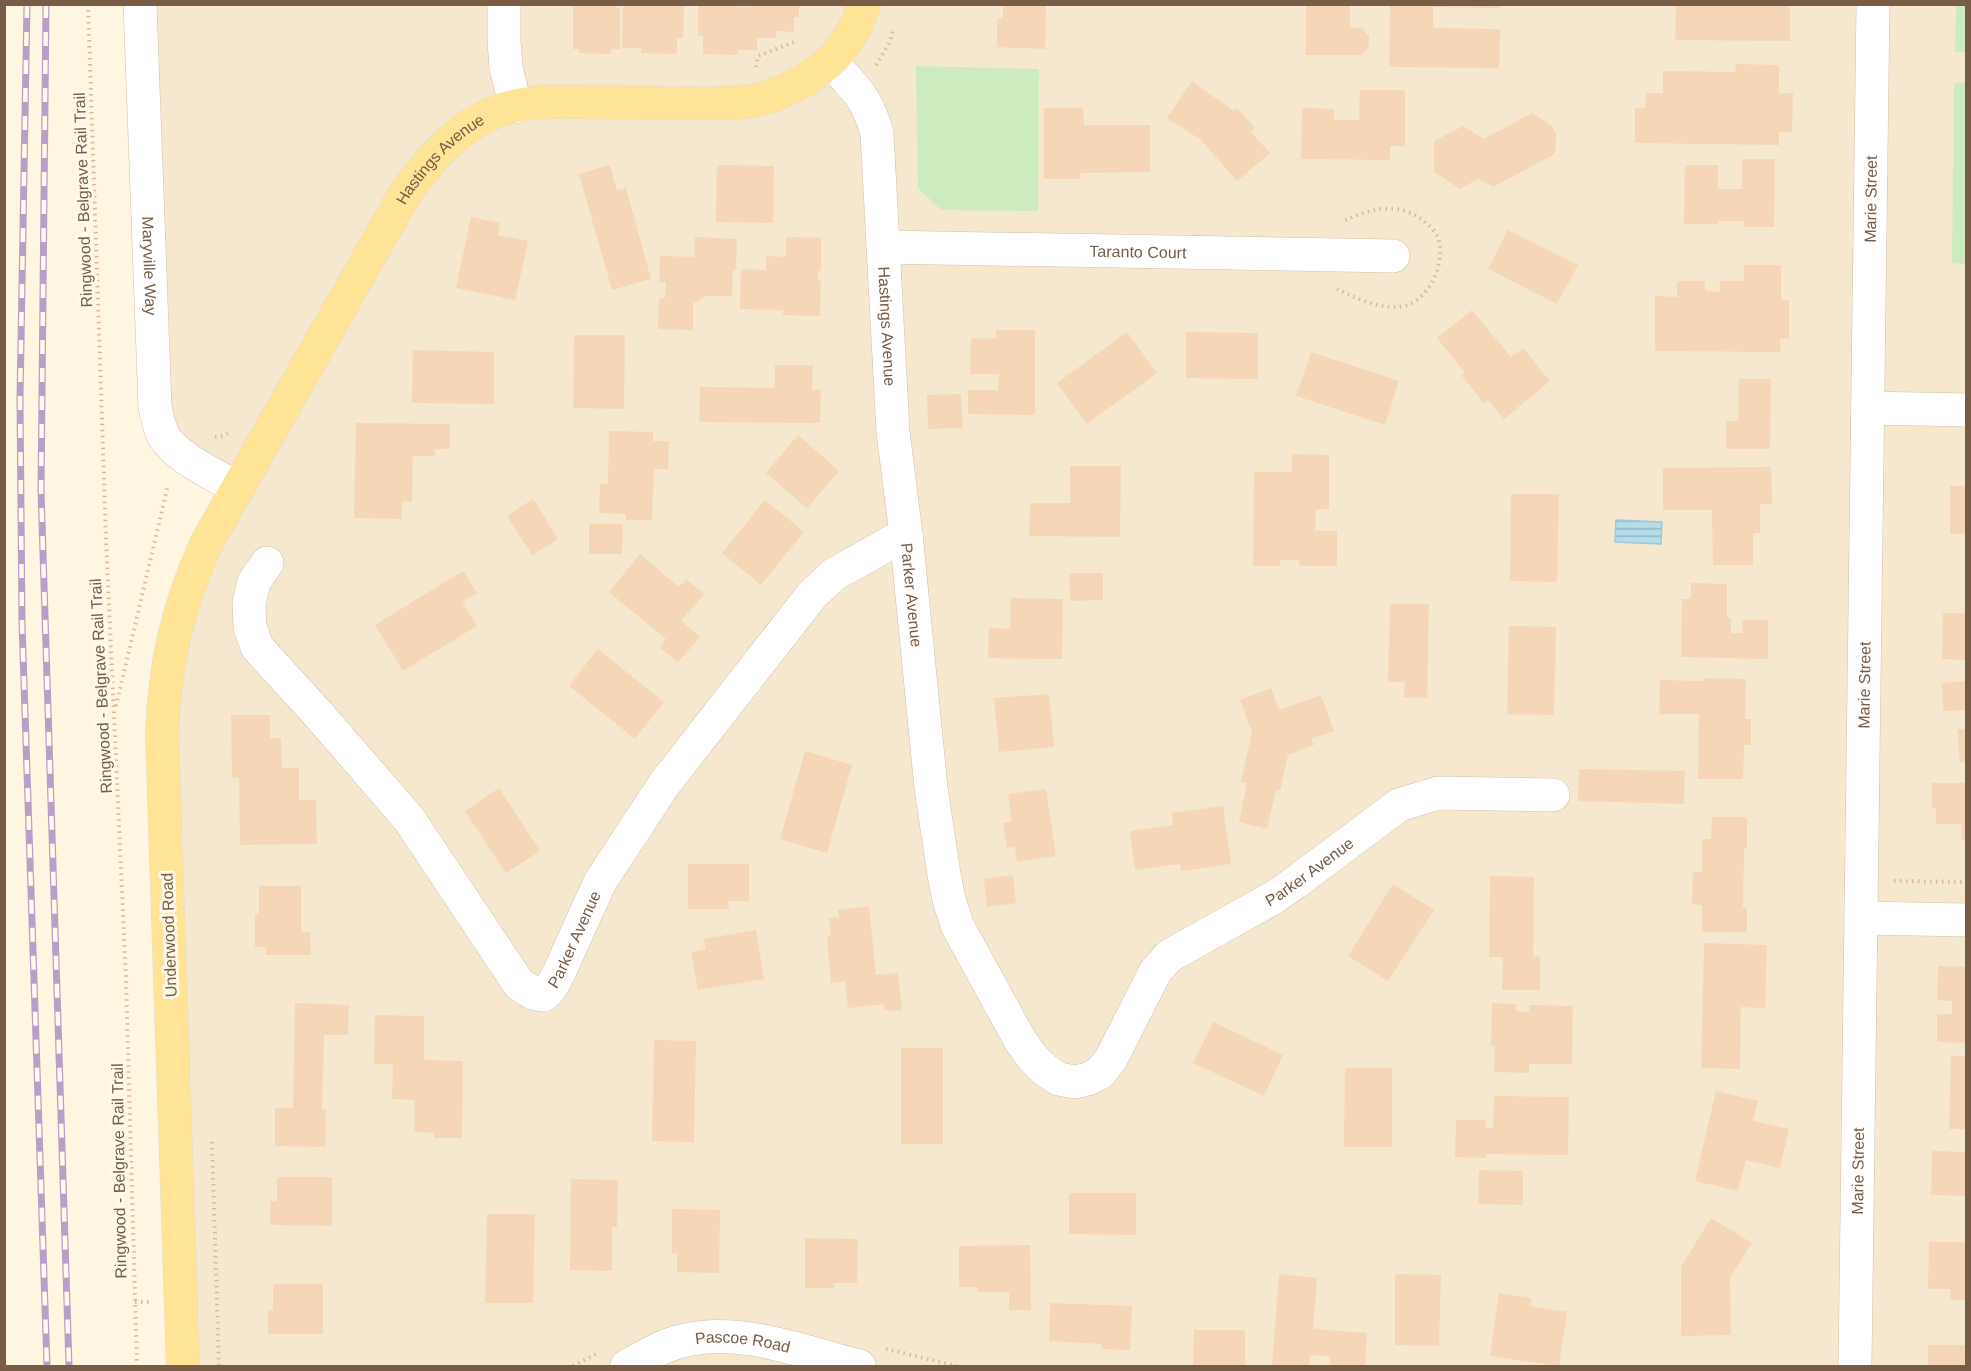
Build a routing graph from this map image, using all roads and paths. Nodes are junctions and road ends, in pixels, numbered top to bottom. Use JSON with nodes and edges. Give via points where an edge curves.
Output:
{"nodes":[{"id":1,"x":88,"y":4,"type":"edge"},
{"id":2,"x":140,"y":4,"type":"edge"},
{"id":3,"x":504,"y":4,"type":"edge"},
{"id":4,"x":864,"y":4,"type":"edge"},
{"id":5,"x":1873,"y":4,"type":"edge"},
{"id":6,"x":794,"y":42,"type":"dead end"},
{"id":7,"x":830,"y":62,"type":"junction"},
{"id":8,"x":752,"y":70,"type":"dead end"},
{"id":9,"x":516,"y":107,"type":"junction"},
{"id":10,"x":883,"y":247,"type":"junction"},
{"id":11,"x":1393,"y":256,"type":"dead end"},
{"id":12,"x":1869,"y":408,"type":"junction"},
{"id":13,"x":1966,"y":410,"type":"edge"},
{"id":14,"x":169,"y":483,"type":"dead end"},
{"id":15,"x":229,"y":502,"type":"junction"},
{"id":16,"x":906,"y":534,"type":"junction"},
{"id":17,"x":267,"y":563,"type":"dead end"},
{"id":18,"x":114,"y":712,"type":"junction"},
{"id":19,"x":1553,"y":795,"type":"dead end"},
{"id":20,"x":1893,"y":881,"type":"dead end"},
{"id":21,"x":1966,"y":882,"type":"edge"},
{"id":22,"x":1861,"y":918,"type":"junction"},
{"id":23,"x":1966,"y":920,"type":"edge"},
{"id":24,"x":211,"y":1134,"type":"dead end"},
{"id":25,"x":136,"y":1366,"type":"edge"},
{"id":26,"x":183,"y":1366,"type":"edge"},
{"id":27,"x":219,"y":1366,"type":"edge"},
{"id":28,"x":627,"y":1366,"type":"edge"},
{"id":29,"x":859,"y":1366,"type":"edge"},
{"id":30,"x":1855,"y":1366,"type":"edge"}],
"edges":[{"from":1,"to":18,"type":"path","name":"Ringwood - Belgrave Rail Trail"},
{"from":2,"to":15,"type":"street","name":"Maryville Way","via":[[155,407],[164,436]]},
{"from":3,"to":9,"type":"street","via":[[506,68]]},
{"from":4,"to":7,"type":"main road","name":"Hastings Avenue","via":[[845,45]]},
{"from":5,"to":12,"type":"street","name":"Marie Street"},
{"from":6,"to":8,"type":"path","via":[[761,54]]},
{"from":7,"to":9,"type":"main road","name":"Hastings Avenue","via":[[790,88],[733,104],[540,102]]},
{"from":7,"to":10,"type":"street","name":"Hastings Avenue","via":[[855,86],[873,118]]},
{"from":9,"to":15,"type":"main road","name":"Hastings Avenue","via":[[494,113],[444,146],[406,192]]},
{"from":10,"to":11,"type":"street","name":"Taranto Court"},
{"from":10,"to":16,"type":"street","name":"Hastings Avenue","via":[[893,432]]},
{"from":12,"to":13,"type":"street"},
{"from":12,"to":22,"type":"street","name":"Marie Street"},
{"from":14,"to":18,"type":"path"},
{"from":15,"to":26,"type":"main road","name":"Underwood Road","via":[[179,613],[164,695],[162,744]]},
{"from":16,"to":17,"type":"street","name":"Parker Avenue","via":[[833,575],[812,595],[643,814],[600,882],[557,977],[543,995],[519,984],[409,819],[257,647],[250,627],[249,604],[254,582]]},
{"from":16,"to":19,"type":"street","name":"Parker Avenue","via":[[932,788],[949,900],[965,942],[1020,1040],[1032,1057],[1059,1079],[1075,1082],[1100,1073],[1155,972],[1169,956],[1288,888],[1399,805],[1438,793]]},
{"from":18,"to":25,"type":"path","name":"Ringwood - Belgrave Rail Trail","via":[[126,979]]},
{"from":20,"to":21,"type":"path"},
{"from":22,"to":23,"type":"street"},
{"from":22,"to":30,"type":"street","name":"Marie Street"},
{"from":24,"to":27,"type":"path"},
{"from":28,"to":29,"type":"street","name":"Pascoe Road","via":[[680,1341],[724,1336],[770,1343]]}]}
